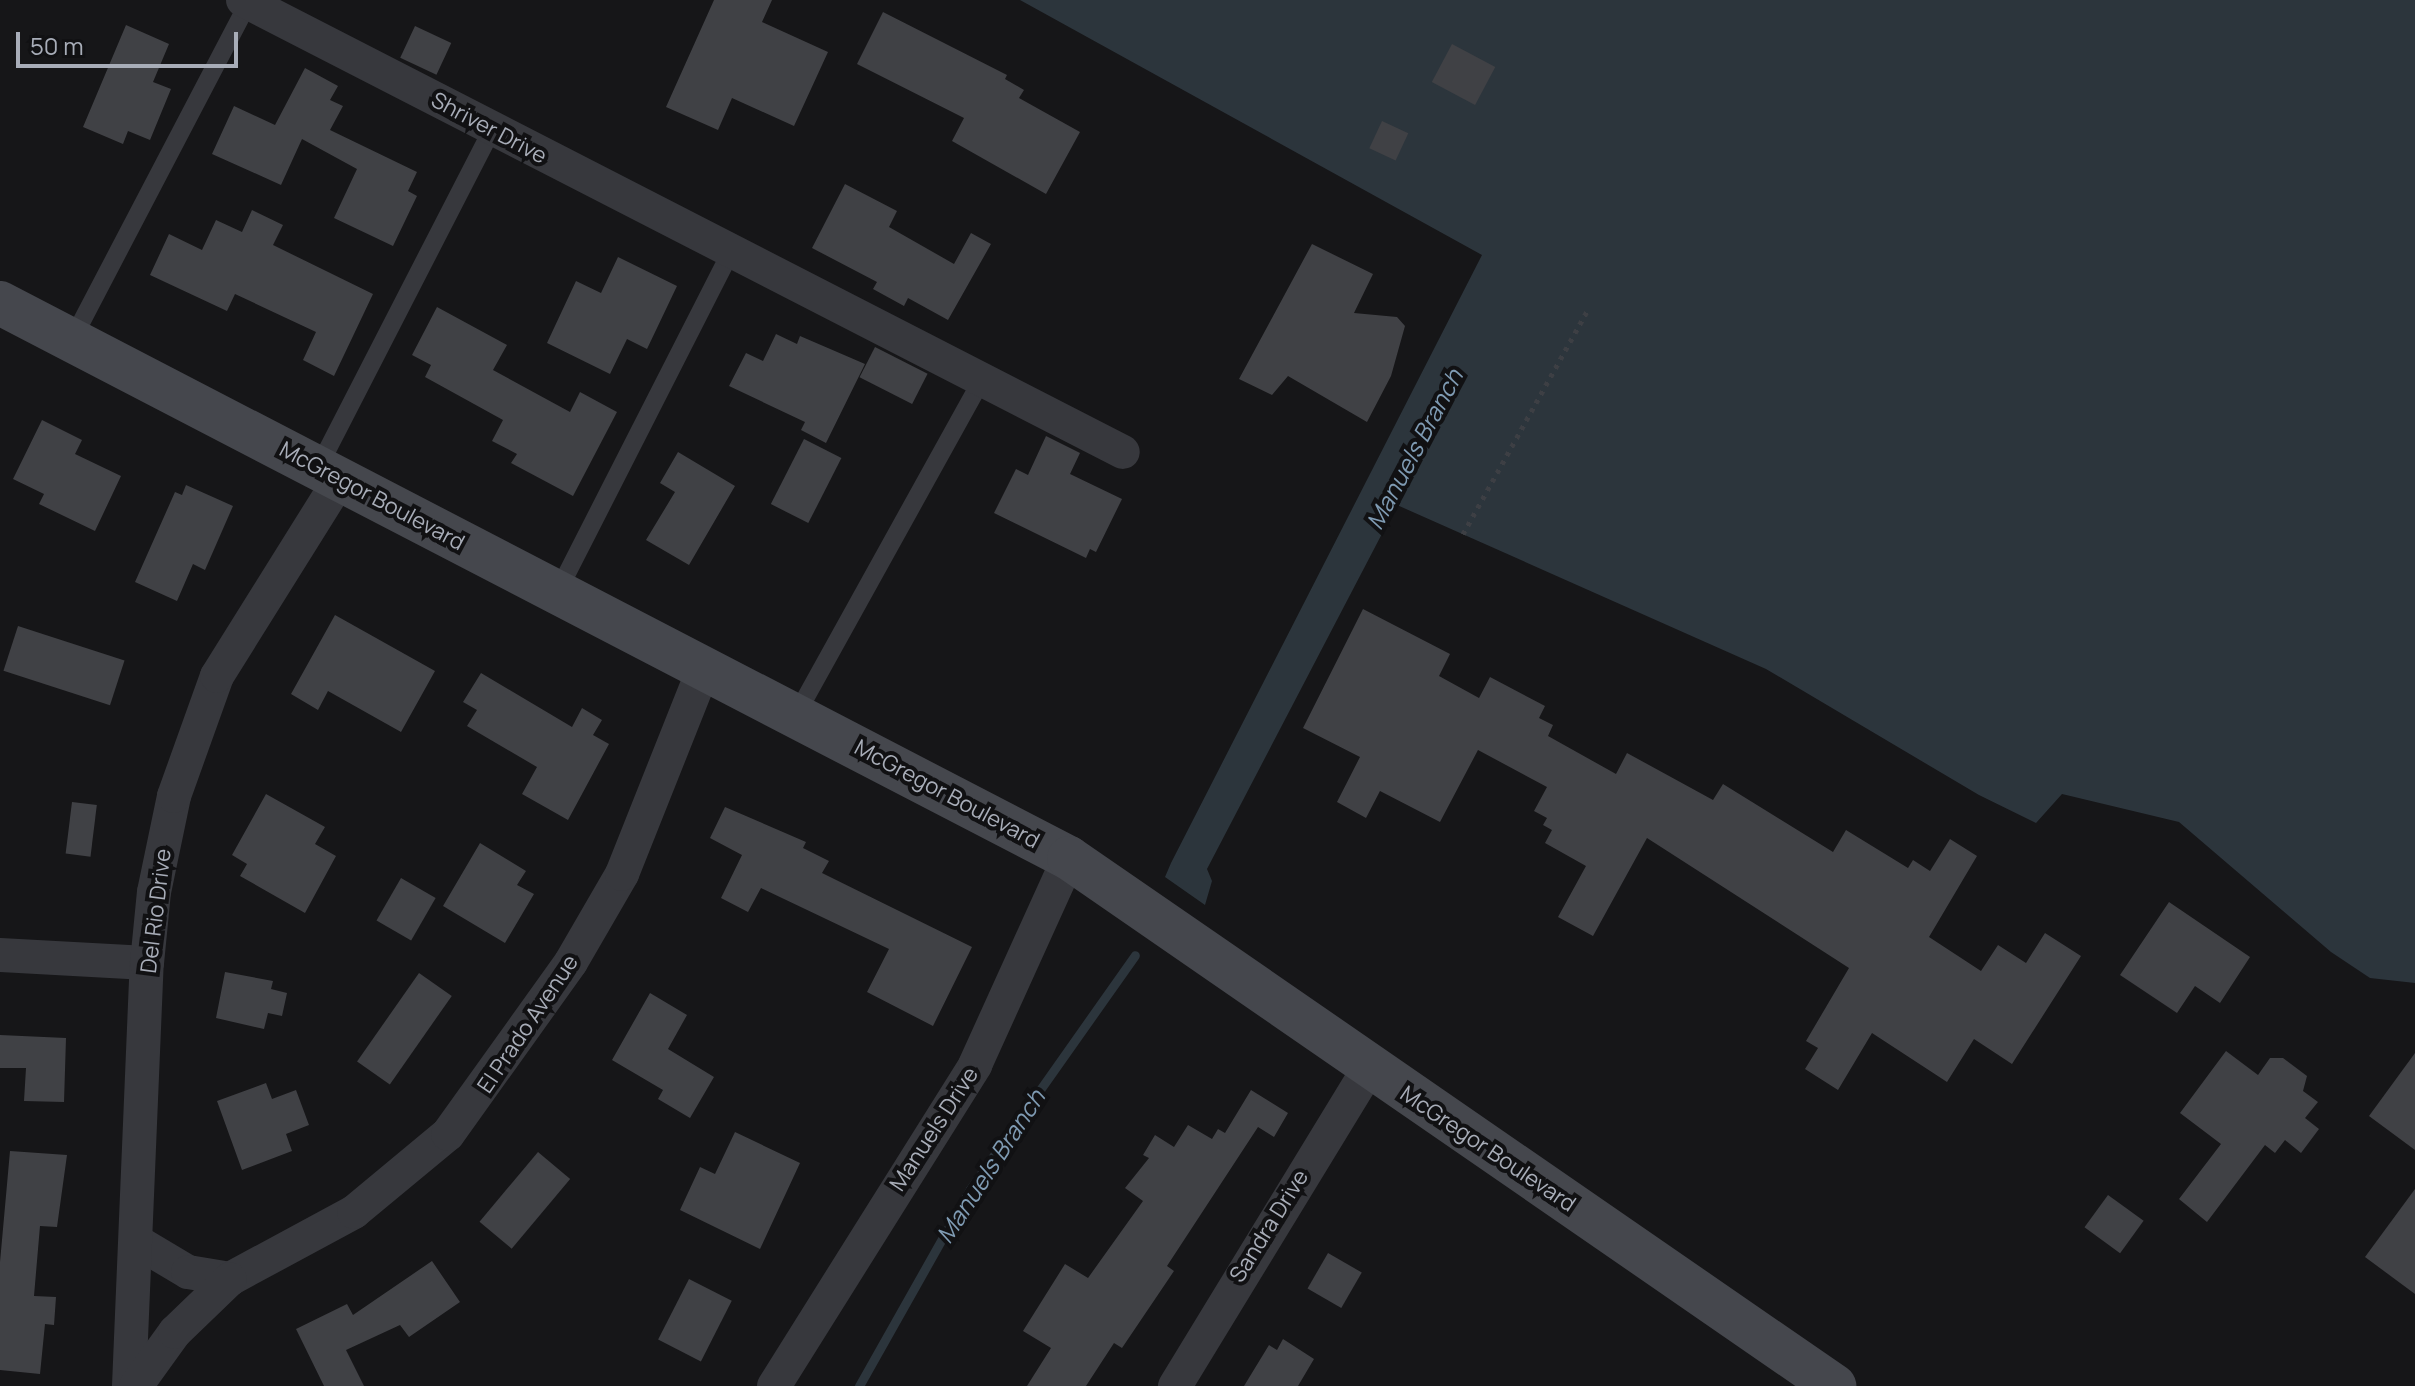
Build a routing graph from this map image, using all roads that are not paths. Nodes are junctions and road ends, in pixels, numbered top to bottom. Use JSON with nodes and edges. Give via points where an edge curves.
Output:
{"nodes":[{"id":1,"x":245,"y":1,"type":"edge"},
{"id":2,"x":492,"y":130,"type":"junction"},
{"id":3,"x":730,"y":253,"type":"junction"},
{"id":4,"x":0,"y":303,"type":"edge"},
{"id":5,"x":73,"y":338,"type":"junction"},
{"id":6,"x":981,"y":381,"type":"junction"},
{"id":7,"x":1123,"y":452,"type":"dead end"},
{"id":8,"x":329,"y":473,"type":"junction"},
{"id":9,"x":557,"y":594,"type":"junction"},
{"id":10,"x":704,"y":668,"type":"junction"},
{"id":11,"x":796,"y":715,"type":"junction"},
{"id":12,"x":1069,"y":858,"type":"junction"},
{"id":13,"x":0,"y":955,"type":"edge"},
{"id":14,"x":147,"y":963,"type":"junction"},
{"id":15,"x":1368,"y":1070,"type":"junction"},
{"id":16,"x":139,"y":1243,"type":"junction"},
{"id":17,"x":230,"y":1279,"type":"junction"},
{"id":18,"x":129,"y":1386,"type":"edge"},
{"id":19,"x":136,"y":1386,"type":"edge"},
{"id":20,"x":774,"y":1386,"type":"edge"},
{"id":21,"x":1175,"y":1386,"type":"edge"},
{"id":22,"x":1834,"y":1386,"type":"edge"}],
"edges":[{"from":1,"to":2,"type":"street","name":"Shriver Drive"},
{"from":1,"to":5,"type":"lane","name":"Shriver Drive"},
{"from":2,"to":3,"type":"street","name":"Shriver Drive"},
{"from":2,"to":8,"type":"lane"},
{"from":3,"to":6,"type":"street","name":"Shriver Drive"},
{"from":3,"to":9,"type":"lane"},
{"from":4,"to":5,"type":"main road","name":"McGregor Boulevard"},
{"from":5,"to":8,"type":"main road","name":"McGregor Boulevard"},
{"from":6,"to":7,"type":"street","name":"Shriver Drive"},
{"from":6,"to":11,"type":"lane"},
{"from":8,"to":9,"type":"main road","name":"McGregor Boulevard"},
{"from":8,"to":14,"type":"street","name":"Del Rio Drive","via":[[217,676],[174,796],[154,892]]},
{"from":9,"to":10,"type":"main road","name":"McGregor Boulevard"},
{"from":10,"to":11,"type":"main road","name":"McGregor Boulevard"},
{"from":10,"to":17,"type":"street","name":"El Prado Avenue","via":[[622,874],[571,962],[477,1100],[421,1160],[365,1204]]},
{"from":11,"to":12,"type":"main road","name":"McGregor Boulevard"},
{"from":12,"to":15,"type":"main road","name":"McGregor Boulevard","via":[[1156,914]]},
{"from":12,"to":20,"type":"street","name":"Manuels Drive","via":[[975,1065]]},
{"from":13,"to":14,"type":"street"},
{"from":14,"to":16,"type":"street","name":"Del Rio Drive"},
{"from":15,"to":21,"type":"street","name":"Sandra Drive"},
{"from":15,"to":22,"type":"main road","name":"McGregor Boulevard","via":[[1461,1127]]},
{"from":16,"to":17,"type":"street","via":[[188,1272]]},
{"from":16,"to":18,"type":"street","name":"Del Rio Drive"},
{"from":17,"to":19,"type":"street","name":"El Prado Avenue","via":[[175,1332]]}]}
